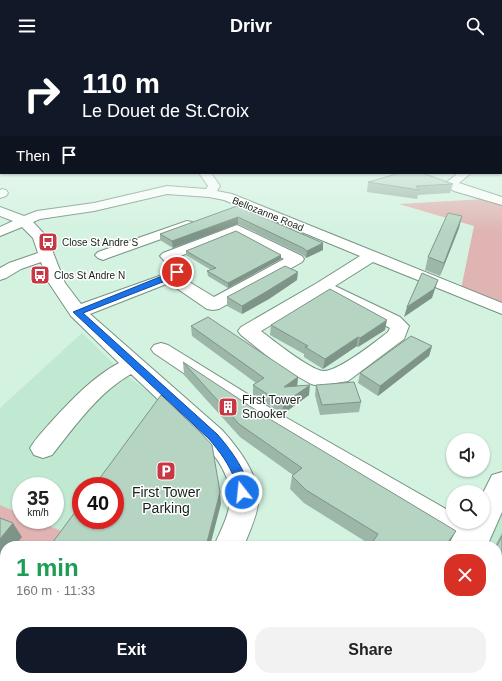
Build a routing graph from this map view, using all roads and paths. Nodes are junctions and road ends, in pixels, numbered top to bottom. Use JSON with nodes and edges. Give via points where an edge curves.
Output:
{"nodes":[{"id":1,"x":206,"y":174,"type":"edge"},
{"id":2,"x":463,"y":174,"type":"edge"},
{"id":3,"x":209,"y":193,"type":"junction"},
{"id":4,"x":502,"y":201,"type":"edge"},
{"id":5,"x":245,"y":204,"type":"junction"},
{"id":6,"x":0,"y":211,"type":"edge"},
{"id":7,"x":224,"y":212,"type":"edge"},
{"id":8,"x":13,"y":218,"type":"edge"},
{"id":9,"x":201,"y":220,"type":"edge"},
{"id":10,"x":0,"y":232,"type":"edge"},
{"id":11,"x":46,"y":255,"type":"junction"},
{"id":12,"x":103,"y":255,"type":"dead end"},
{"id":13,"x":371,"y":256,"type":"junction"},
{"id":14,"x":0,"y":275,"type":"edge"},
{"id":15,"x":171,"y":276,"type":"junction"},
{"id":16,"x":323,"y":287,"type":"junction"},
{"id":17,"x":502,"y":309,"type":"edge"},
{"id":18,"x":77,"y":312,"type":"junction"},
{"id":19,"x":161,"y":349,"type":"dead end"},
{"id":20,"x":133,"y":364,"type":"junction"},
{"id":21,"x":43,"y":448,"type":"dead end"},
{"id":22,"x":502,"y":483,"type":"edge"},
{"id":23,"x":232,"y":541,"type":"edge"},
{"id":24,"x":469,"y":541,"type":"edge"},
{"id":25,"x":473,"y":541,"type":"edge"}],
"edges":[{"from":1,"to":3,"type":"street","via":[[214,186]]},
{"from":2,"to":4,"type":"street","via":[[453,185]]},
{"from":3,"to":5,"type":"street","name":"Bellozanne Road"},
{"from":3,"to":8,"type":"street","name":"Bellozanne Road","via":[[181,190],[150,192],[94,207]]},
{"from":5,"to":7,"type":"street"},
{"from":5,"to":13,"type":"street","name":"Bellozanne Road"},
{"from":6,"to":8,"type":"street"},
{"from":8,"to":10,"type":"street","name":"Bellozanne Road"},
{"from":8,"to":11,"type":"street","via":[[40,237]]},
{"from":9,"to":12,"type":"street"},
{"from":11,"to":14,"type":"street","via":[[15,266]]},
{"from":11,"to":18,"type":"street","via":[[57,283]]},
{"from":13,"to":16,"type":"street"},
{"from":13,"to":17,"type":"street","name":"Bellozanne Road"},
{"from":15,"to":15,"type":"street","via":[[213,305],[296,259],[237,229],[168,256],[178,266],[177,272]]},
{"from":15,"to":18,"type":"street"},
{"from":16,"to":16,"type":"street","via":[[248,331],[288,362],[319,379],[340,376],[397,335],[400,326]]},
{"from":18,"to":20,"type":"street"},
{"from":19,"to":24,"type":"street"},
{"from":20,"to":21,"type":"street","via":[[120,370],[95,390]]},
{"from":20,"to":23,"type":"street","via":[[228,452],[241,481],[244,502]]},
{"from":22,"to":25,"type":"street"}]}
